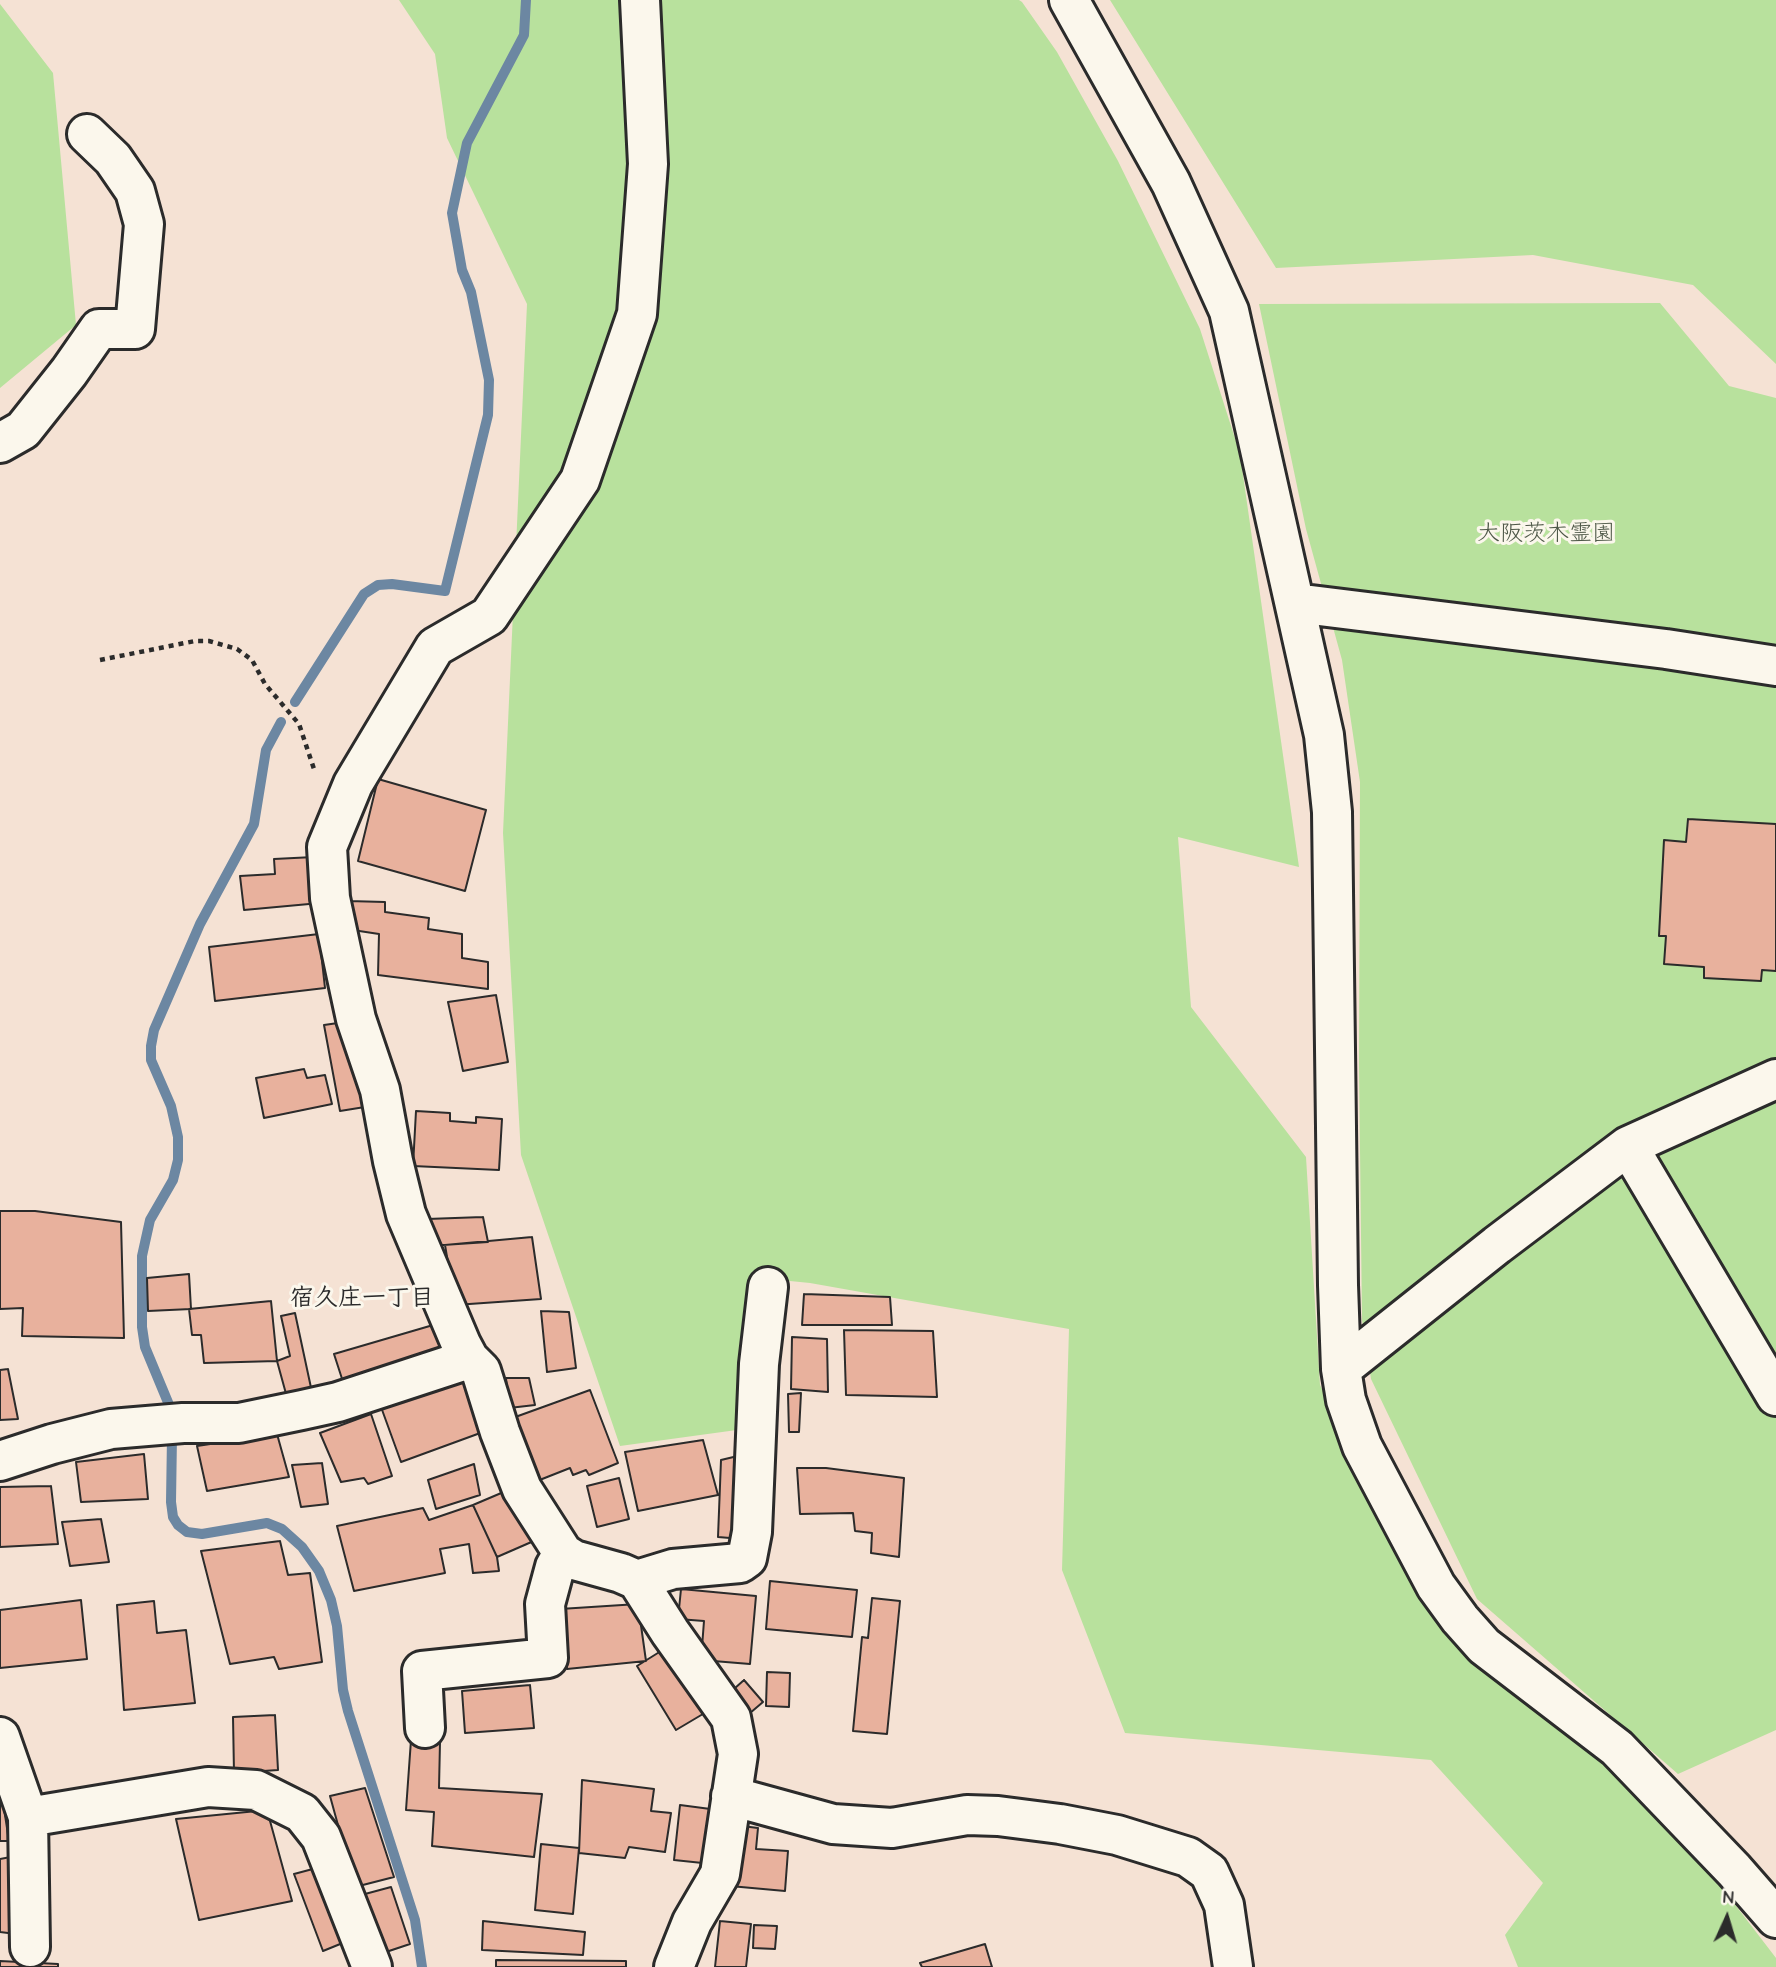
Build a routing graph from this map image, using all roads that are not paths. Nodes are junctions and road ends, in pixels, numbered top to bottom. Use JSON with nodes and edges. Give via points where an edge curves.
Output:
{"nodes":[{"id":1,"x":640,"y":0,"type":"edge"},
{"id":2,"x":1069,"y":0,"type":"edge"},
{"id":3,"x":87,"y":134,"type":"dead end"},
{"id":4,"x":0,"y":443,"type":"edge"},
{"id":5,"x":1295,"y":603,"type":"junction"},
{"id":6,"x":1776,"y":666,"type":"edge"},
{"id":7,"x":1776,"y":1079,"type":"edge"},
{"id":8,"x":1628,"y":1146,"type":"junction"},
{"id":9,"x":768,"y":1287,"type":"dead end"},
{"id":10,"x":469,"y":1359,"type":"junction"},
{"id":11,"x":1341,"y":1369,"type":"junction"},
{"id":12,"x":1776,"y":1396,"type":"edge"},
{"id":13,"x":0,"y":1461,"type":"edge"},
{"id":14,"x":563,"y":1553,"type":"junction"},
{"id":15,"x":637,"y":1580,"type":"junction"},
{"id":16,"x":425,"y":1727,"type":"dead end"},
{"id":17,"x":0,"y":1737,"type":"edge"},
{"id":18,"x":731,"y":1796,"type":"junction"},
{"id":19,"x":28,"y":1816,"type":"junction"},
{"id":20,"x":1776,"y":1918,"type":"edge"},
{"id":21,"x":30,"y":1947,"type":"dead end"},
{"id":22,"x":372,"y":1967,"type":"edge"},
{"id":23,"x":674,"y":1967,"type":"edge"},
{"id":24,"x":1233,"y":1967,"type":"edge"}],
"edges":[{"from":1,"to":10,"type":"street","via":[[648,164],[637,314],[580,480],[489,616],[435,647],[353,784],[327,847],[330,898],[356,1019],[380,1090],[406,1214]]},
{"from":2,"to":5,"type":"street","via":[[1171,183],[1230,311]]},
{"from":3,"to":4,"type":"street","via":[[113,159],[135,191],[144,224],[135,329],[99,329],[23,430]]},
{"from":5,"to":6,"type":"street"},
{"from":5,"to":11,"type":"street","via":[[1324,735],[1332,812]]},
{"from":7,"to":8,"type":"street"},
{"from":8,"to":11,"type":"street"},
{"from":8,"to":12,"type":"street"},
{"from":9,"to":15,"type":"street","via":[[747,1558],[740,1563],[673,1569]]},
{"from":10,"to":13,"type":"street","via":[[302,1410],[239,1423],[111,1429]]},
{"from":10,"to":14,"type":"street","via":[[481,1371],[522,1489]]},
{"from":11,"to":20,"type":"street","via":[[1362,1446],[1436,1586],[1460,1619],[1484,1646],[1617,1748]]},
{"from":14,"to":15,"type":"street"},
{"from":14,"to":16,"type":"street","via":[[545,1604],[548,1658],[422,1671]]},
{"from":15,"to":18,"type":"street","via":[[732,1718],[738,1754]]},
{"from":17,"to":19,"type":"street"},
{"from":18,"to":23,"type":"street","via":[[720,1874],[692,1922]]},
{"from":18,"to":24,"type":"street","via":[[833,1824],[892,1828],[967,1815],[1060,1824],[1117,1835],[1188,1857],[1209,1872],[1224,1905]]},
{"from":19,"to":21,"type":"street"},
{"from":19,"to":22,"type":"street","via":[[208,1787],[256,1790],[302,1813],[321,1837]]}]}
